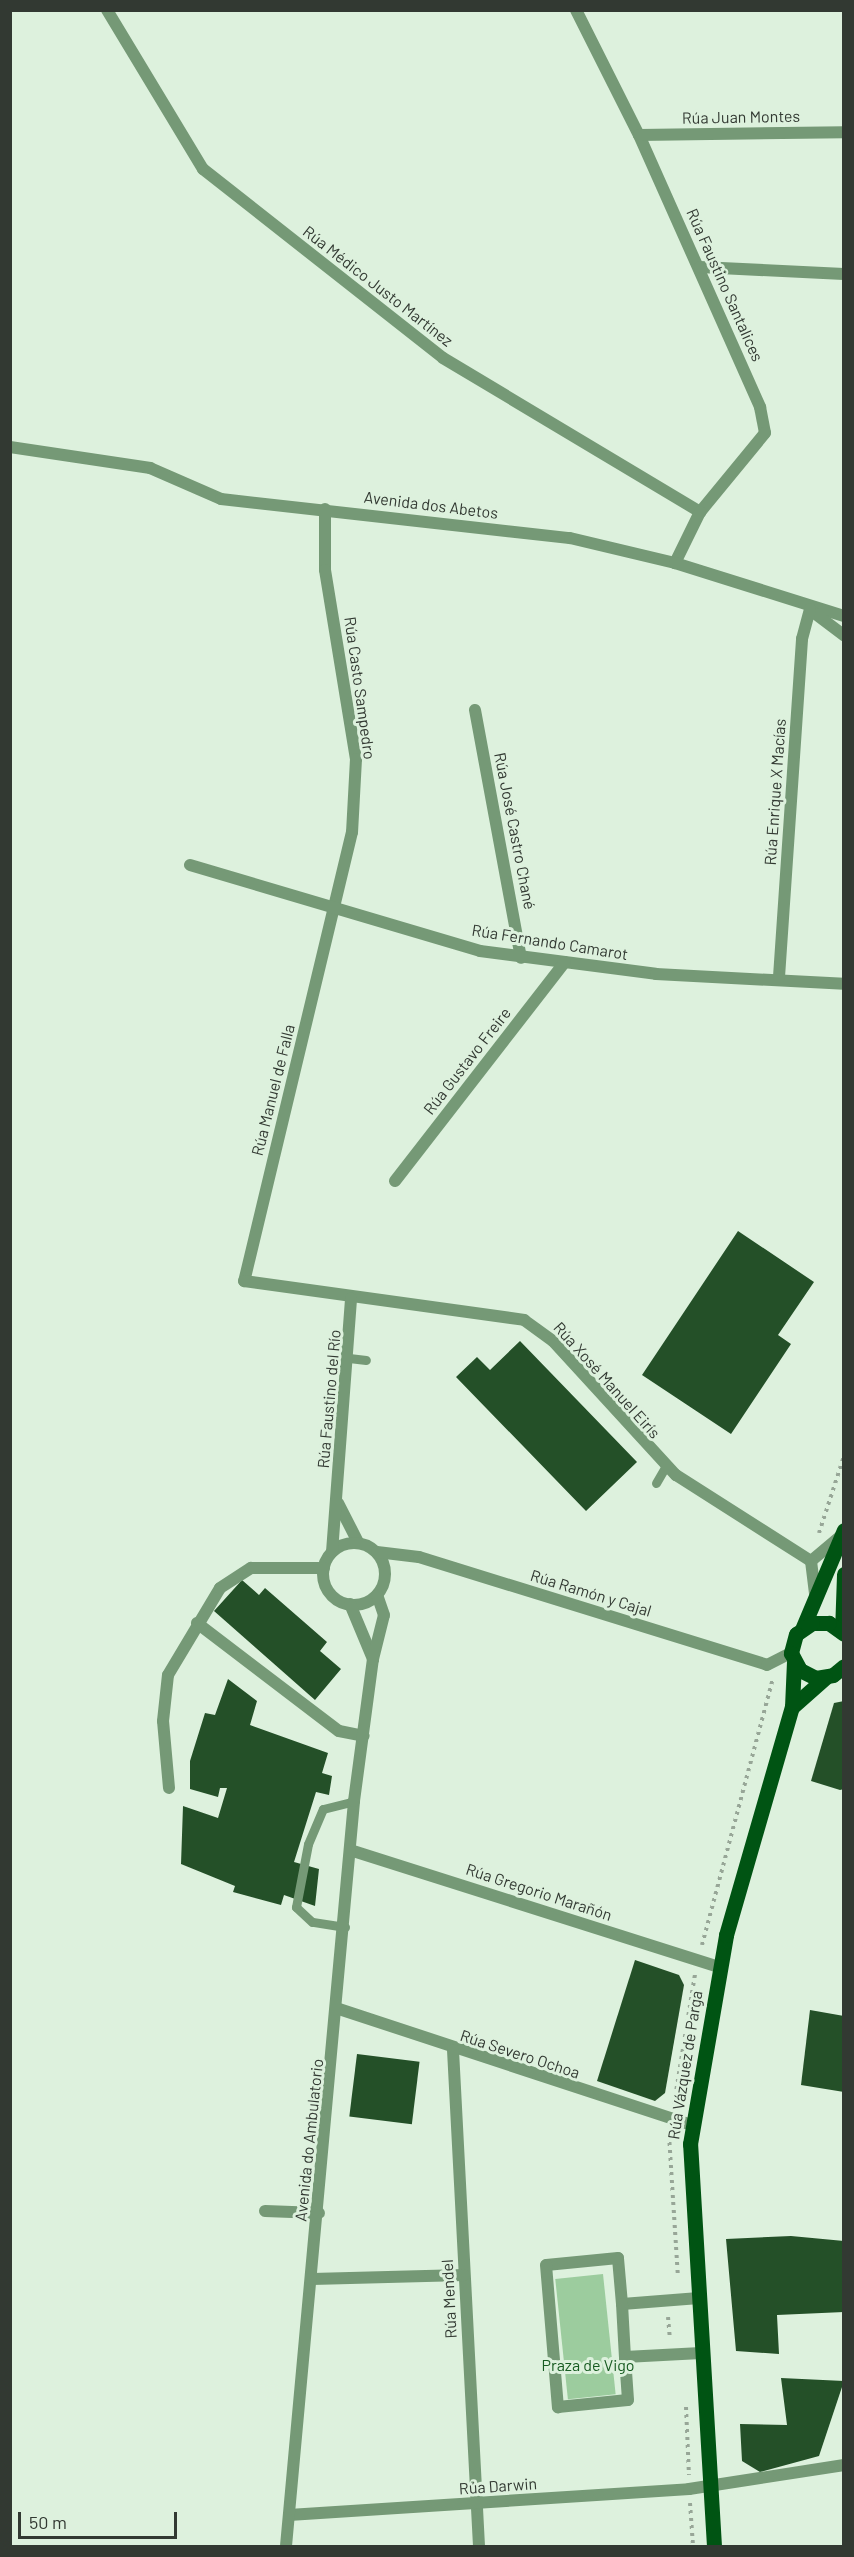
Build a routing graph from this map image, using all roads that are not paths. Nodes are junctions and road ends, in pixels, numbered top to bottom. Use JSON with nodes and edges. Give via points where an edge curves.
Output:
{"nodes":[{"id":1,"x":107,"y":10,"type":"edge"},
{"id":2,"x":576,"y":10,"type":"edge"},
{"id":3,"x":843,"y":132,"type":"edge"},
{"id":4,"x":639,"y":135,"type":"junction"},
{"id":5,"x":700,"y":267,"type":"junction"},
{"id":6,"x":843,"y":274,"type":"edge"},
{"id":7,"x":10,"y":447,"type":"edge"},
{"id":8,"x":325,"y":509,"type":"junction"},
{"id":9,"x":700,"y":512,"type":"junction"},
{"id":10,"x":675,"y":563,"type":"junction"},
{"id":11,"x":810,"y":609,"type":"junction"},
{"id":12,"x":843,"y":616,"type":"edge"},
{"id":13,"x":843,"y":635,"type":"edge"},
{"id":14,"x":476,"y":710,"type":"dead end"},
{"id":15,"x":190,"y":865,"type":"dead end"},
{"id":16,"x":337,"y":906,"type":"junction"},
{"id":17,"x":521,"y":958,"type":"junction"},
{"id":18,"x":565,"y":962,"type":"junction"},
{"id":19,"x":779,"y":978,"type":"junction"},
{"id":20,"x":843,"y":984,"type":"edge"},
{"id":21,"x":395,"y":1181,"type":"dead end"},
{"id":22,"x":243,"y":1281,"type":"joint"},
{"id":23,"x":351,"y":1299,"type":"junction"},
{"id":24,"x":350,"y":1358,"type":"junction"},
{"id":25,"x":366,"y":1360,"type":"dead end"},
{"id":26,"x":666,"y":1466,"type":"junction"},
{"id":27,"x":656,"y":1483,"type":"dead end"},
{"id":28,"x":338,"y":1502,"type":"junction"},
{"id":29,"x":842,"y":1534,"type":"edge"},
{"id":30,"x":358,"y":1542,"type":"junction"},
{"id":31,"x":332,"y":1552,"type":"junction"},
{"id":32,"x":377,"y":1552,"type":"junction"},
{"id":33,"x":811,"y":1561,"type":"junction"},
{"id":34,"x":324,"y":1568,"type":"junction"},
{"id":35,"x":843,"y":1574,"type":"edge"},
{"id":36,"x":377,"y":1595,"type":"junction"},
{"id":37,"x":815,"y":1596,"type":"junction"},
{"id":38,"x":350,"y":1604,"type":"junction"},
{"id":39,"x":197,"y":1623,"type":"junction"},
{"id":40,"x":803,"y":1627,"type":"junction"},
{"id":41,"x":843,"y":1633,"type":"edge"},
{"id":42,"x":793,"y":1657,"type":"junction"},
{"id":43,"x":373,"y":1659,"type":"junction"},
{"id":44,"x":836,"y":1674,"type":"edge"},
{"id":45,"x":792,"y":1707,"type":"junction"},
{"id":46,"x":364,"y":1736,"type":"junction"},
{"id":47,"x":169,"y":1788,"type":"dead end"},
{"id":48,"x":354,"y":1801,"type":"junction"},
{"id":49,"x":350,"y":1850,"type":"junction"},
{"id":50,"x":345,"y":1926,"type":"junction"},
{"id":51,"x":719,"y":1967,"type":"junction"},
{"id":52,"x":339,"y":2009,"type":"junction"},
{"id":53,"x":453,"y":2050,"type":"junction"},
{"id":54,"x":692,"y":2126,"type":"junction"},
{"id":55,"x":265,"y":2211,"type":"dead end"},
{"id":56,"x":319,"y":2213,"type":"junction"},
{"id":57,"x":464,"y":2275,"type":"junction"},
{"id":58,"x":312,"y":2279,"type":"junction"},
{"id":59,"x":699,"y":2298,"type":"junction"},
{"id":60,"x":622,"y":2304,"type":"junction"},
{"id":61,"x":701,"y":2353,"type":"junction"},
{"id":62,"x":625,"y":2357,"type":"junction"},
{"id":63,"x":843,"y":2465,"type":"edge"},
{"id":64,"x":710,"y":2487,"type":"junction"},
{"id":65,"x":476,"y":2505,"type":"junction"},
{"id":66,"x":289,"y":2515,"type":"junction"},
{"id":67,"x":285,"y":2547,"type":"edge"},
{"id":68,"x":479,"y":2547,"type":"edge"},
{"id":69,"x":714,"y":2547,"type":"edge"}],
"edges":[{"from":1,"to":9,"type":"street","name":"Rúa Médico Justo Martínez","via":[[203,169],[443,358]]},
{"from":2,"to":4,"type":"street","name":"Rúa Faustino Santalices"},
{"from":3,"to":4,"type":"street","name":"Rúa Juan Montes"},
{"from":4,"to":5,"type":"street","name":"Rúa Faustino Santalices"},
{"from":5,"to":6,"type":"street"},
{"from":5,"to":9,"type":"street","name":"Rúa Faustino Santalices","via":[[760,407],[765,433]]},
{"from":7,"to":8,"type":"street","name":"Avenida dos Abetos","via":[[150,468],[221,500]]},
{"from":8,"to":10,"type":"street","name":"Avenida dos Abetos","via":[[570,538]]},
{"from":8,"to":16,"type":"street","name":"Rúa Casto Sampedro","via":[[325,570],[356,759],[352,832]]},
{"from":9,"to":10,"type":"street","name":"Rúa Faustino Santalices"},
{"from":10,"to":11,"type":"street","name":"Avenida dos Abetos","via":[[768,590]]},
{"from":11,"to":12,"type":"street","name":"Avenida dos Abetos"},
{"from":11,"to":13,"type":"street"},
{"from":11,"to":19,"type":"street","name":"Rúa Enrique X Macías","via":[[802,639]]},
{"from":14,"to":17,"type":"street","name":"Rúa José Castro Chané"},
{"from":15,"to":16,"type":"street","name":"Rúa Fernando Camarot"},
{"from":16,"to":17,"type":"street","name":"Rúa Fernando Camarot","via":[[480,951]]},
{"from":16,"to":22,"type":"street","name":"Rúa Manuel de Falla"},
{"from":17,"to":18,"type":"street","name":"Rúa Fernando Camarot"},
{"from":18,"to":19,"type":"street","name":"Rúa Fernando Camarot","via":[[656,974]]},
{"from":18,"to":21,"type":"street","name":"Rúa Gustavo Freire"},
{"from":19,"to":20,"type":"street","name":"Rúa Fernando Camarot"},
{"from":22,"to":23,"type":"street","name":"Rúa Xosé Manuel Eirís"},
{"from":23,"to":24,"type":"street","name":"Rúa Faustino del Río"},
{"from":23,"to":26,"type":"street","name":"Rúa Xosé Manuel Eirís","via":[[524,1320],[552,1341]]},
{"from":24,"to":25,"type":"lane"},
{"from":24,"to":28,"type":"street","name":"Rúa Faustino del Río"},
{"from":26,"to":27,"type":"lane"},
{"from":26,"to":33,"type":"street","name":"Rúa Xosé Manuel Eirís"},
{"from":28,"to":30,"type":"street"},
{"from":28,"to":31,"type":"street","name":"Rúa Faustino del Río"},
{"from":29,"to":33,"type":"street"},
{"from":29,"to":37,"type":"main road"},
{"from":30,"to":31,"type":"street"},
{"from":30,"to":32,"type":"street"},
{"from":31,"to":34,"type":"street"},
{"from":32,"to":36,"type":"street","via":[[386,1570]]},
{"from":32,"to":42,"type":"street","name":"Rúa Ramón y Cajal","via":[[418,1557],[767,1665]]},
{"from":33,"to":37,"type":"street"},
{"from":34,"to":38,"type":"street","via":[[332,1595]]},
{"from":34,"to":39,"type":"street","via":[[281,1563],[251,1568],[220,1588]]},
{"from":35,"to":41,"type":"main road"},
{"from":36,"to":38,"type":"street"},
{"from":36,"to":43,"type":"street","name":"Avenida do Ambulatorio","via":[[384,1615]]},
{"from":37,"to":40,"type":"main road"},
{"from":38,"to":43,"type":"street","name":"Avenida do Ambulatorio"},
{"from":39,"to":46,"type":"street","via":[[339,1731]]},
{"from":39,"to":47,"type":"street","via":[[168,1675],[163,1721]]},
{"from":40,"to":41,"type":"main road","via":[[820,1621]]},
{"from":40,"to":42,"type":"main road"},
{"from":42,"to":44,"type":"main road","via":[[808,1676]]},
{"from":42,"to":45,"type":"main road","name":"Rúa Vázquez de Parga"},
{"from":43,"to":46,"type":"street","name":"Avenida do Ambulatorio"},
{"from":44,"to":45,"type":"main road"},
{"from":45,"to":51,"type":"main road","name":"Rúa Vázquez de Parga"},
{"from":46,"to":48,"type":"street","name":"Avenida do Ambulatorio"},
{"from":48,"to":49,"type":"street","name":"Avenida do Ambulatorio"},
{"from":48,"to":50,"type":"lane","via":[[323,1809],[308,1844],[297,1907],[312,1922]]},
{"from":49,"to":50,"type":"street","name":"Avenida do Ambulatorio"},
{"from":49,"to":51,"type":"street","name":"Rúa Gregorio Marañón"},
{"from":50,"to":52,"type":"street","name":"Avenida do Ambulatorio"},
{"from":51,"to":54,"type":"main road","name":"Rúa Vázquez de Parga"},
{"from":52,"to":53,"type":"street","name":"Rúa Severo Ochoa"},
{"from":52,"to":56,"type":"street","name":"Avenida do Ambulatorio"},
{"from":53,"to":54,"type":"street","name":"Rúa Severo Ochoa"},
{"from":53,"to":57,"type":"street","name":"Rúa Mendel"},
{"from":54,"to":59,"type":"main road","name":"Rúa Vázquez de Parga"},
{"from":55,"to":56,"type":"street"},
{"from":56,"to":58,"type":"street","name":"Avenida do Ambulatorio"},
{"from":57,"to":58,"type":"street"},
{"from":57,"to":65,"type":"street","name":"Rúa Mendel"},
{"from":58,"to":66,"type":"street","name":"Avenida do Ambulatorio"},
{"from":59,"to":60,"type":"street"},
{"from":59,"to":61,"type":"main road","name":"Rúa Vázquez de Parga"},
{"from":60,"to":62,"type":"street"},
{"from":60,"to":62,"type":"street","via":[[618,2258],[546,2265],[558,2407],[628,2400]]},
{"from":61,"to":62,"type":"street"},
{"from":61,"to":64,"type":"main road","name":"Rúa Vázquez de Parga"},
{"from":63,"to":64,"type":"street","name":"Rúa Darwin"},
{"from":64,"to":65,"type":"street","name":"Rúa Darwin"},
{"from":64,"to":69,"type":"main road","name":"Rúa Vázquez de Parga"},
{"from":65,"to":66,"type":"street","name":"Rúa Darwin"},
{"from":65,"to":68,"type":"street","name":"Rúa Mendel"},
{"from":66,"to":67,"type":"street","name":"Avenida do Ambulatorio"}]}
